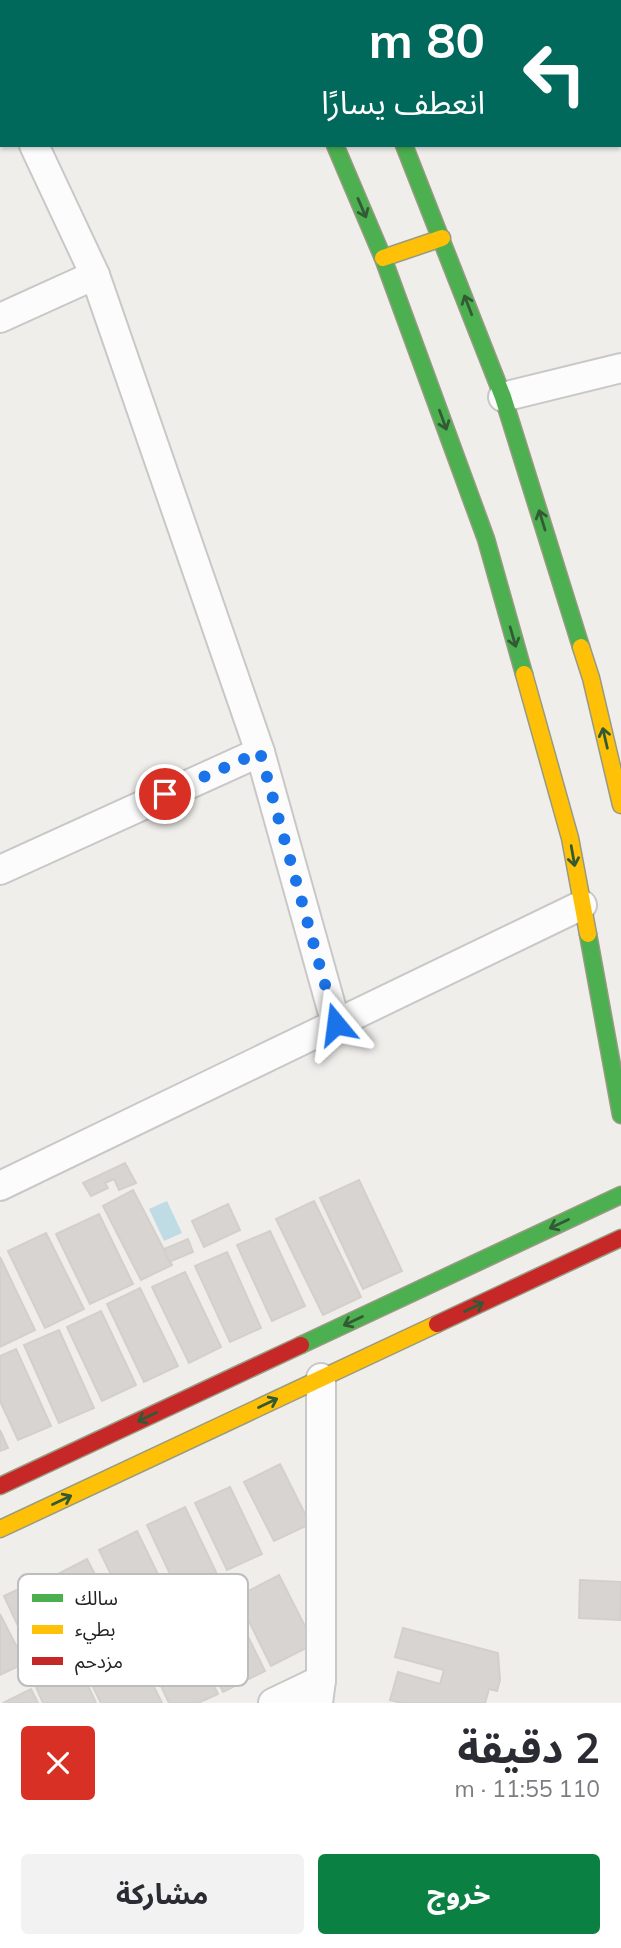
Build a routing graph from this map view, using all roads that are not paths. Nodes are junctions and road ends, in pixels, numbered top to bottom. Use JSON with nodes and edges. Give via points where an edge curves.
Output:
{"nodes":[{"id":1,"x":35,"y":147,"type":"edge"},
{"id":2,"x":336,"y":147,"type":"edge"},
{"id":3,"x":405,"y":147,"type":"edge"},
{"id":4,"x":442,"y":238,"type":"junction"},
{"id":5,"x":383,"y":258,"type":"junction"},
{"id":6,"x":95,"y":275,"type":"junction"},
{"id":7,"x":0,"y":318,"type":"edge"},
{"id":8,"x":621,"y":368,"type":"edge"},
{"id":9,"x":503,"y":397,"type":"junction"},
{"id":10,"x":260,"y":752,"type":"junction"},
{"id":11,"x":621,"y":805,"type":"edge"},
{"id":12,"x":0,"y":870,"type":"edge"},
{"id":13,"x":582,"y":905,"type":"junction"},
{"id":14,"x":336,"y":1024,"type":"junction"},
{"id":15,"x":621,"y":1115,"type":"edge"},
{"id":16,"x":0,"y":1186,"type":"edge"},
{"id":17,"x":621,"y":1195,"type":"edge"},
{"id":18,"x":621,"y":1238,"type":"edge"},
{"id":19,"x":321,"y":1378,"type":"junction"},
{"id":20,"x":0,"y":1486,"type":"edge"},
{"id":21,"x":0,"y":1529,"type":"edge"},
{"id":22,"x":319,"y":1692,"type":"edge"},
{"id":23,"x":273,"y":1703,"type":"edge"}],
"edges":[{"from":1,"to":6,"type":"street"},
{"from":2,"to":5,"type":"street","one_way":true},
{"from":3,"to":4,"type":"street"},
{"from":4,"to":5,"type":"street"},
{"from":9,"to":4,"type":"street","one_way":true},
{"from":5,"to":13,"type":"street","one_way":true,"via":[[485,539],[570,838]]},
{"from":6,"to":7,"type":"street"},
{"from":6,"to":10,"type":"street"},
{"from":8,"to":9,"type":"street"},
{"from":11,"to":9,"type":"street","one_way":true,"via":[[591,678]]},
{"from":10,"to":12,"type":"street"},
{"from":10,"to":14,"type":"street"},
{"from":13,"to":14,"type":"street"},
{"from":13,"to":15,"type":"street"},
{"from":14,"to":16,"type":"street"},
{"from":17,"to":20,"type":"street","one_way":true},
{"from":19,"to":18,"type":"street","one_way":true},
{"from":21,"to":19,"type":"street","one_way":true},
{"from":19,"to":22,"type":"street"},
{"from":22,"to":23,"type":"street"}]}
